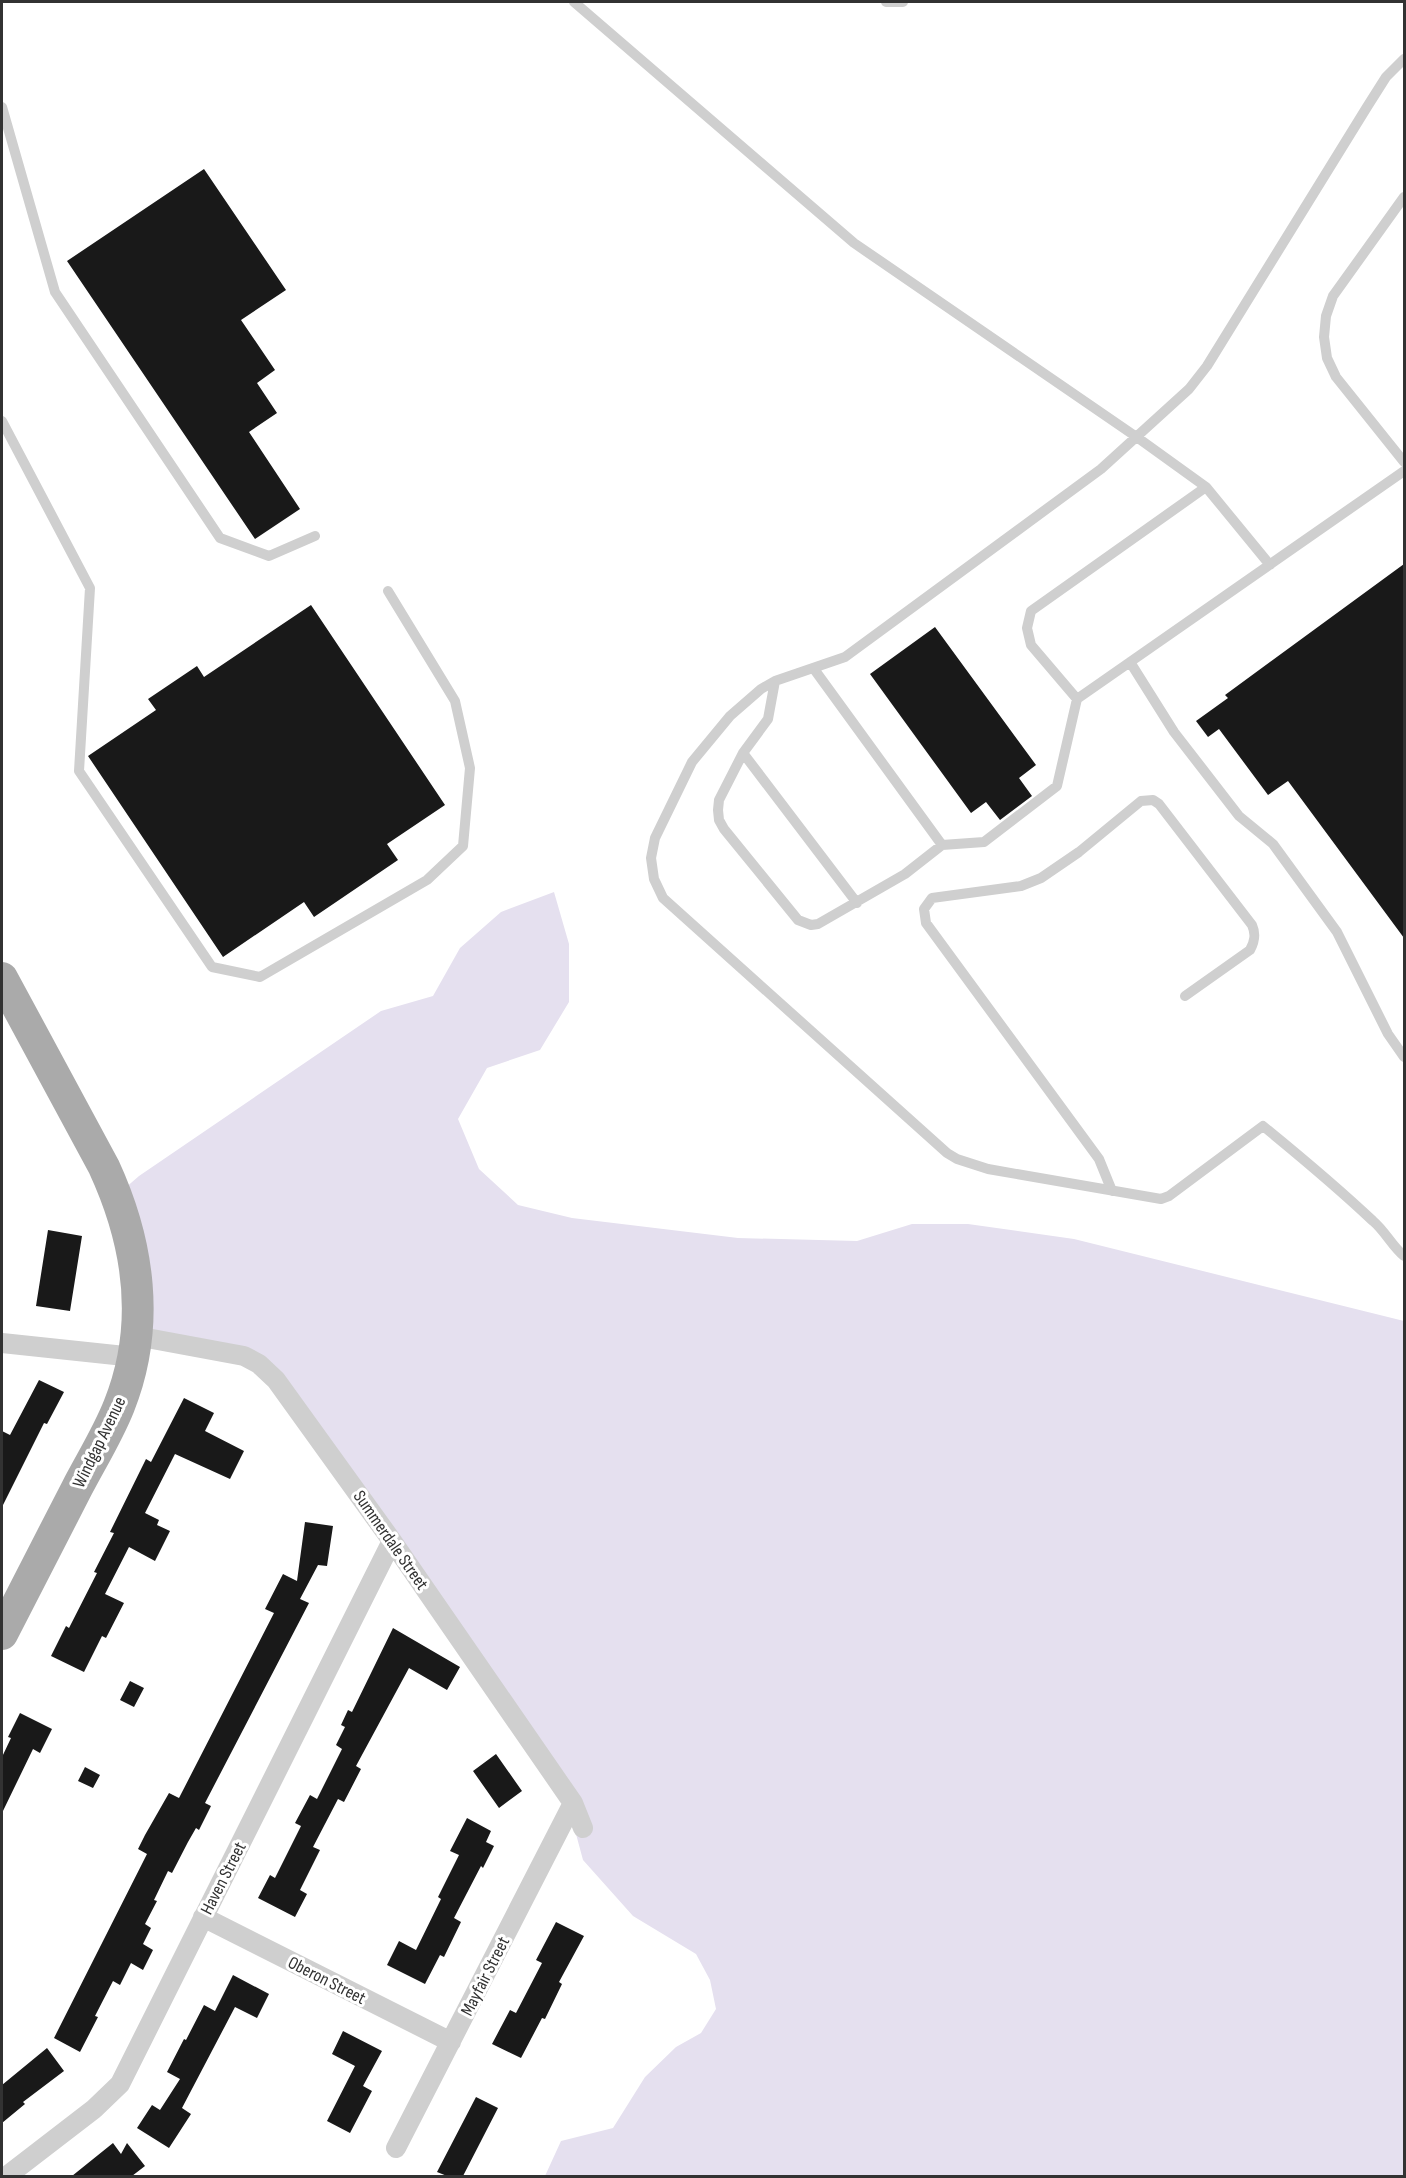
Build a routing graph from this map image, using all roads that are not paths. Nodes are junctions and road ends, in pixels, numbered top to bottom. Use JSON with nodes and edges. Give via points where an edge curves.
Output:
{"nodes":[{"id":1,"x":574,"y":2,"type":"edge"},
{"id":2,"x":886,"y":2,"type":"edge"},
{"id":3,"x":903,"y":2,"type":"edge"},
{"id":4,"x":1404,"y":59,"type":"edge"},
{"id":5,"x":2,"y":107,"type":"edge"},
{"id":6,"x":1404,"y":197,"type":"edge"},
{"id":7,"x":2,"y":421,"type":"edge"},
{"id":8,"x":1138,"y":438,"type":"junction"},
{"id":9,"x":1404,"y":462,"type":"edge"},
{"id":10,"x":1404,"y":471,"type":"edge"},
{"id":11,"x":1206,"y":487,"type":"junction"},
{"id":12,"x":315,"y":536,"type":"dead end"},
{"id":13,"x":1270,"y":565,"type":"junction"},
{"id":14,"x":388,"y":591,"type":"dead end"},
{"id":15,"x":1130,"y":662,"type":"junction"},
{"id":16,"x":814,"y":669,"type":"junction"},
{"id":17,"x":775,"y":681,"type":"junction"},
{"id":18,"x":1077,"y":699,"type":"junction"},
{"id":19,"x":743,"y":753,"type":"junction"},
{"id":20,"x":942,"y":845,"type":"junction"},
{"id":21,"x":857,"y":903,"type":"junction"},
{"id":22,"x":2,"y":978,"type":"edge"},
{"id":23,"x":1185,"y":996,"type":"dead end"},
{"id":24,"x":1404,"y":1057,"type":"edge"},
{"id":25,"x":1112,"y":1191,"type":"junction"},
{"id":26,"x":1404,"y":1256,"type":"edge"},
{"id":27,"x":2,"y":1343,"type":"edge"},
{"id":28,"x":135,"y":1346,"type":"junction"},
{"id":29,"x":392,"y":1541,"type":"junction"},
{"id":30,"x":2,"y":1634,"type":"edge"},
{"id":31,"x":573,"y":1803,"type":"junction"},
{"id":32,"x":583,"y":1827,"type":"dead end"},
{"id":33,"x":203,"y":1917,"type":"junction"},
{"id":34,"x":451,"y":2042,"type":"junction"},
{"id":35,"x":396,"y":2148,"type":"dead end"},
{"id":36,"x":7,"y":2176,"type":"edge"}],
"edges":[{"from":1,"to":8,"type":"lane","via":[[854,243]]},
{"from":2,"to":3,"type":"lane"},
{"from":4,"to":8,"type":"lane","via":[[1386,77],[1207,366]]},
{"from":5,"to":12,"type":"lane","via":[[55,292],[220,538],[269,556]]},
{"from":6,"to":9,"type":"lane","via":[[1333,296],[1323,337],[1336,377]]},
{"from":7,"to":14,"type":"lane","via":[[90,588],[79,771],[212,967],[260,977],[428,880],[463,846],[470,768],[455,701]]},
{"from":8,"to":11,"type":"lane"},
{"from":8,"to":16,"type":"lane","via":[[845,657]]},
{"from":10,"to":13,"type":"lane"},
{"from":11,"to":13,"type":"lane"},
{"from":11,"to":18,"type":"lane","via":[[1031,611],[1027,628],[1031,645]]},
{"from":13,"to":15,"type":"lane"},
{"from":15,"to":18,"type":"lane"},
{"from":15,"to":24,"type":"lane","via":[[1174,732],[1239,816],[1273,844],[1337,933],[1388,1034]]},
{"from":16,"to":17,"type":"lane"},
{"from":16,"to":20,"type":"lane"},
{"from":17,"to":19,"type":"lane","via":[[768,719]]},
{"from":17,"to":25,"type":"lane","via":[[761,688],[730,716],[692,762],[655,838],[651,858],[654,879],[663,898],[947,1153],[988,1169]]},
{"from":18,"to":20,"type":"lane","via":[[1057,786],[984,842]]},
{"from":19,"to":21,"type":"lane"},
{"from":19,"to":21,"type":"lane","via":[[720,800],[719,820],[724,829],[798,920],[818,924]]},
{"from":20,"to":21,"type":"lane","via":[[905,874]]},
{"from":22,"to":28,"type":"main road","name":"Windgap Avenue","via":[[104,1167],[124,1215],[136,1270]]},
{"from":23,"to":25,"type":"lane","via":[[1250,950],[1255,931],[1153,800],[1141,801],[1041,878],[1021,886],[932,898],[924,909],[926,923],[1099,1159]]},
{"from":25,"to":26,"type":"lane","via":[[1165,1198],[1263,1126],[1377,1224]]},
{"from":27,"to":28,"type":"street","name":"Summerdale Street"},
{"from":28,"to":29,"type":"street","name":"Summerdale Street","via":[[244,1356],[260,1364],[276,1380]]},
{"from":28,"to":30,"type":"main road","name":"Windgap Avenue","via":[[119,1407]]},
{"from":29,"to":31,"type":"street","name":"Summerdale Street"},
{"from":29,"to":33,"type":"street","name":"Haven Street"},
{"from":31,"to":32,"type":"street","name":"Summerdale Street"},
{"from":31,"to":34,"type":"street","name":"Mayfair Street"},
{"from":33,"to":34,"type":"street","name":"Oberon Street"},
{"from":33,"to":36,"type":"street","name":"Haven Street","via":[[120,2084]]},
{"from":34,"to":35,"type":"street","name":"Mayfair Street"}]}
